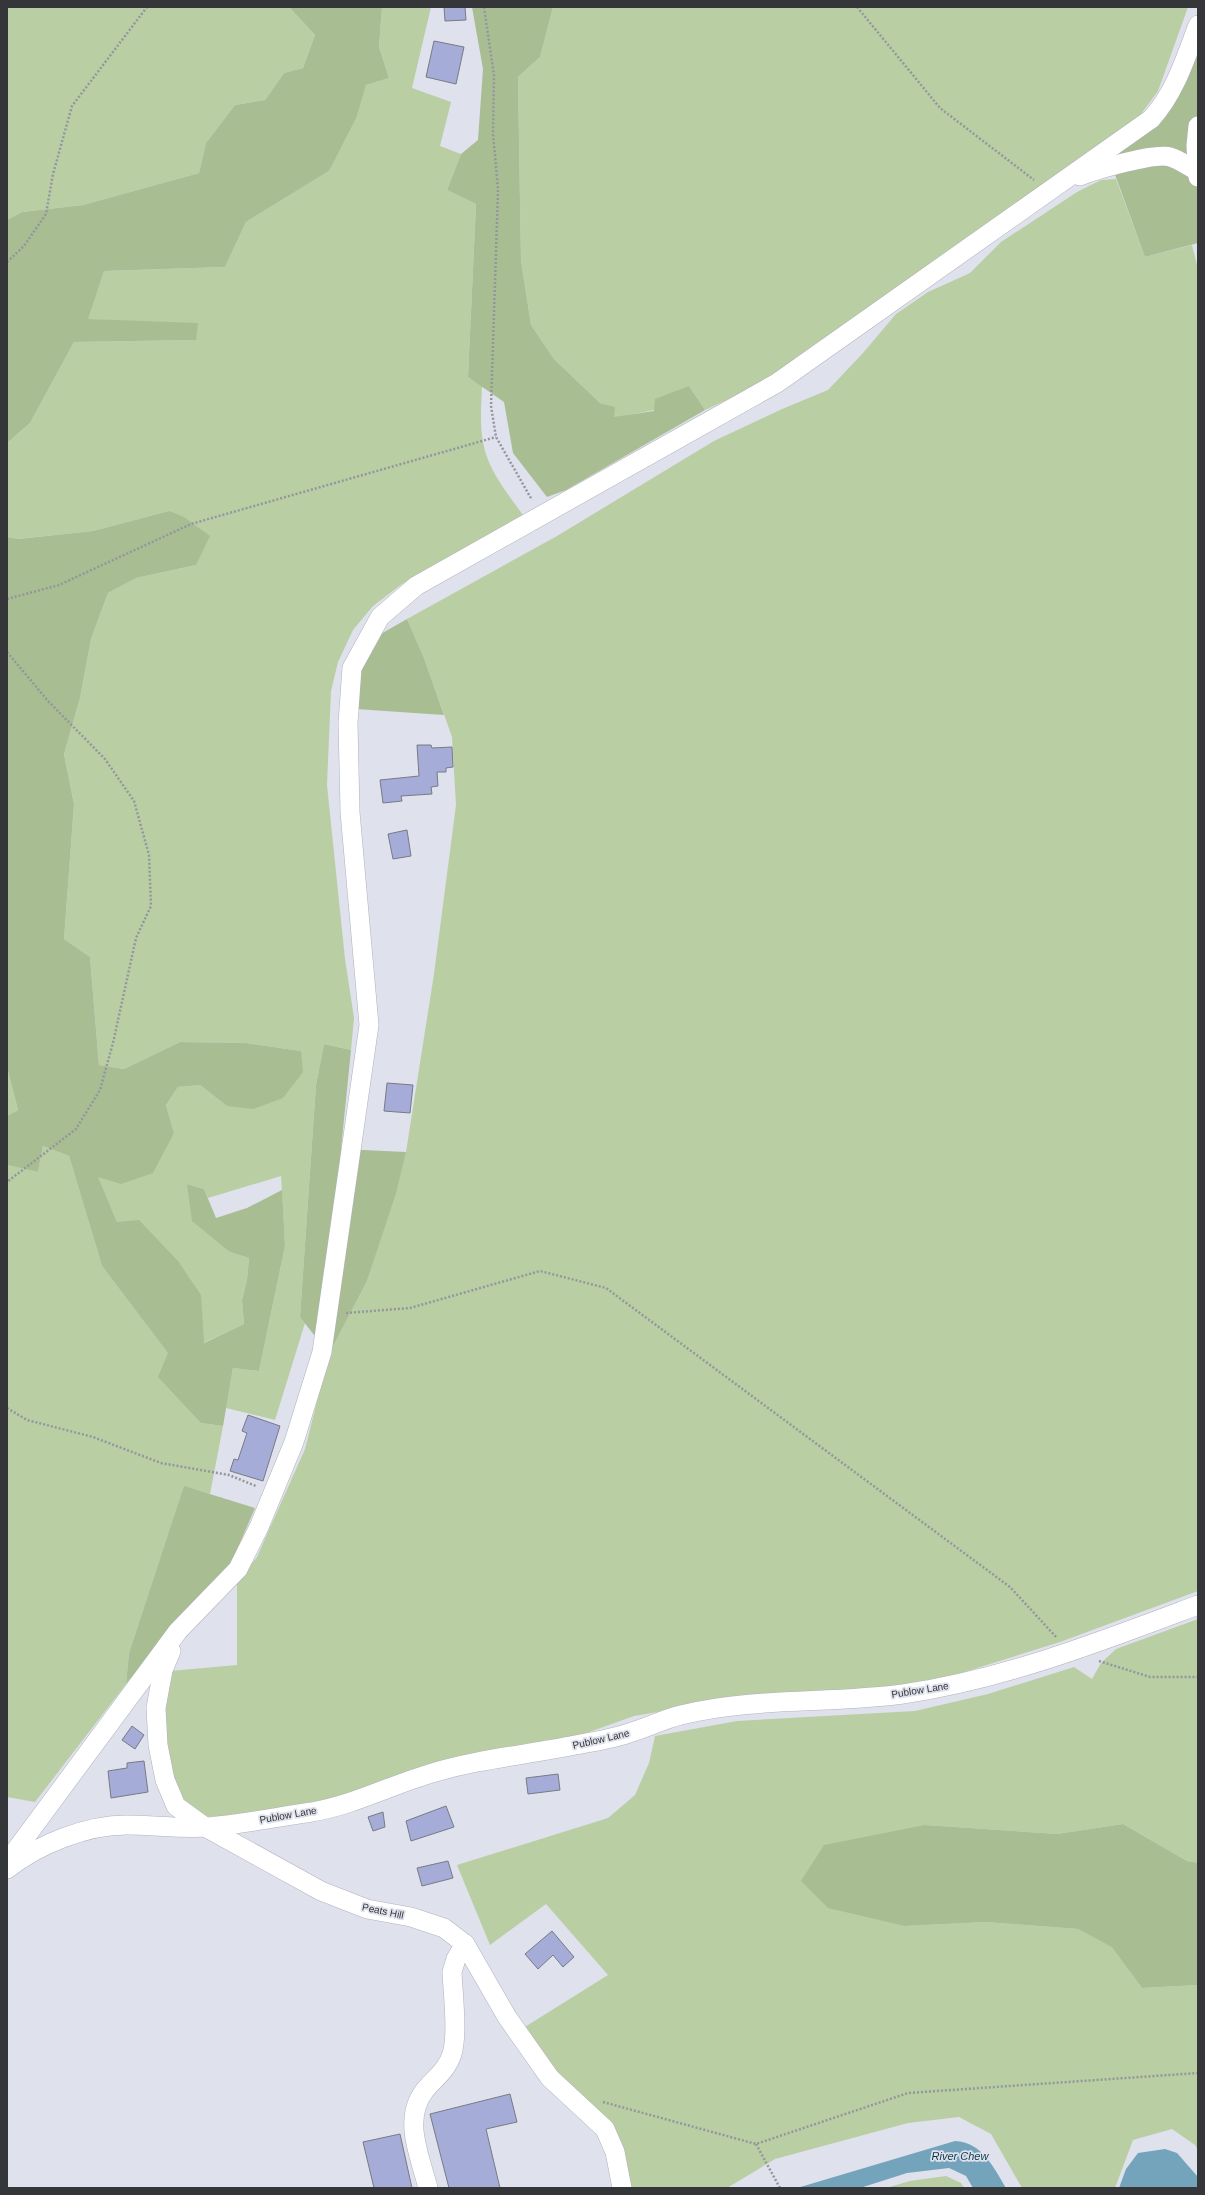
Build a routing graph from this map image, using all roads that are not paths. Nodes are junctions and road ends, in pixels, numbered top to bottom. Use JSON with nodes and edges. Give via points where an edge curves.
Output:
{"nodes":[{"id":1,"x":1198,"y":25,"type":"edge"},
{"id":2,"x":1198,"y":126,"type":"edge"},
{"id":3,"x":1198,"y":171,"type":"edge"},
{"id":4,"x":1198,"y":176,"type":"edge"},
{"id":5,"x":1049,"y":190,"type":"junction"},
{"id":6,"x":1198,"y":1605,"type":"edge"},
{"id":7,"x":178,"y":1631,"type":"junction"},
{"id":8,"x":205,"y":1827,"type":"junction"},
{"id":9,"x":8,"y":1868,"type":"edge"},
{"id":10,"x":465,"y":1944,"type":"junction"},
{"id":11,"x":428,"y":2188,"type":"edge"},
{"id":12,"x":622,"y":2188,"type":"edge"}],
"edges":[{"from":1,"to":5,"type":"street","via":[[1179,75],[1156,114]]},
{"from":2,"to":3,"type":"street"},
{"from":3,"to":4,"type":"street"},
{"from":3,"to":5,"type":"street","via":[[1169,156],[1130,161],[1093,171]]},
{"from":5,"to":7,"type":"street","via":[[777,383],[416,586],[380,617],[352,668],[348,723],[350,812],[369,1025],[322,1352],[294,1442],[259,1527],[238,1569]]},
{"from":6,"to":8,"type":"street","name":"Publow Lane","via":[[1086,1647],[947,1687],[836,1701],[721,1708],[680,1715],[624,1735],[491,1758],[429,1774],[353,1802],[246,1823]]},
{"from":7,"to":8,"type":"street","name":"Peats Hill","via":[[163,1670],[156,1708],[158,1745],[165,1780],[176,1806]]},
{"from":7,"to":9,"type":"street","via":[[16,1850]]},
{"from":8,"to":9,"type":"street","name":"Publow Lane","via":[[124,1825],[85,1831],[42,1847]]},
{"from":8,"to":10,"type":"street","name":"Peats Hill","via":[[320,1891],[368,1909],[411,1917],[444,1928]]},
{"from":10,"to":11,"type":"street","via":[[452,1972],[453,2053],[447,2066],[416,2102],[412,2118]]},
{"from":10,"to":12,"type":"street","name":"Peats Hill","via":[[507,2017],[550,2078],[605,2129],[615,2152]]}]}
